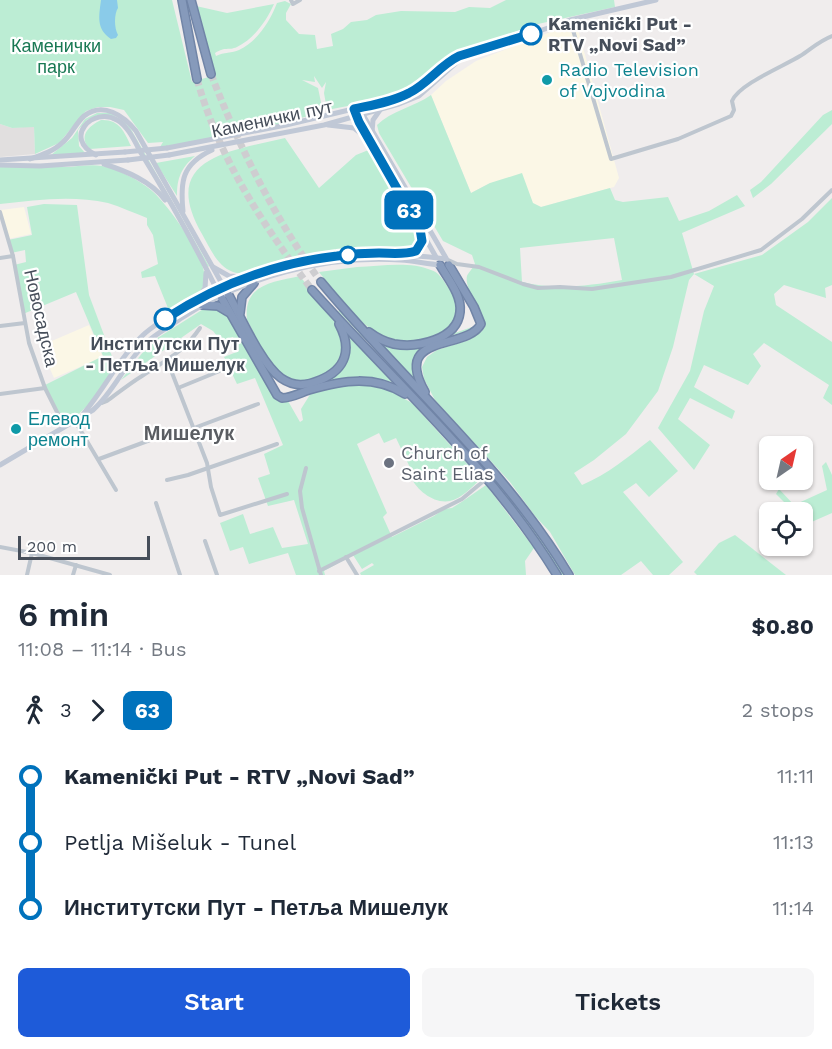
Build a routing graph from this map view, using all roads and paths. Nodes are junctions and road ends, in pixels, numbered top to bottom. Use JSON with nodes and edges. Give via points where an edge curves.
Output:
{"nodes":[{"id":1,"x":182,"y":0,"type":"edge"},
{"id":2,"x":191,"y":0,"type":"edge"},
{"id":3,"x":300,"y":0,"type":"edge"},
{"id":4,"x":656,"y":0,"type":"edge"},
{"id":5,"x":292,"y":2,"type":"edge"},
{"id":6,"x":570,"y":20,"type":"junction"},
{"id":7,"x":832,"y":36,"type":"edge"},
{"id":8,"x":470,"y":51,"type":"junction"},
{"id":9,"x":211,"y":74,"type":"tunnel mouth"},
{"id":10,"x":197,"y":79,"type":"tunnel mouth"},
{"id":11,"x":354,"y":109,"type":"junction"},
{"id":12,"x":380,"y":110,"type":"junction"},
{"id":13,"x":362,"y":111,"type":"junction"},
{"id":14,"x":356,"y":116,"type":"junction"},
{"id":15,"x":324,"y":124,"type":"junction"},
{"id":16,"x":372,"y":133,"type":"junction"},
{"id":17,"x":221,"y":146,"type":"junction"},
{"id":18,"x":373,"y":146,"type":"junction"},
{"id":19,"x":96,"y":155,"type":"junction"},
{"id":20,"x":30,"y":159,"type":"junction"},
{"id":21,"x":0,"y":160,"type":"edge"},
{"id":22,"x":100,"y":162,"type":"junction"},
{"id":23,"x":0,"y":165,"type":"edge"},
{"id":24,"x":832,"y":190,"type":"edge"},
{"id":25,"x":0,"y":212,"type":"edge"},
{"id":26,"x":182,"y":218,"type":"junction"},
{"id":27,"x":420,"y":229,"type":"junction"},
{"id":28,"x":400,"y":254,"type":"junction"},
{"id":29,"x":13,"y":256,"type":"junction"},
{"id":30,"x":435,"y":257,"type":"junction"},
{"id":31,"x":0,"y":258,"type":"edge"},
{"id":32,"x":448,"y":263,"type":"junction"},
{"id":33,"x":209,"y":268,"type":"junction"},
{"id":34,"x":251,"y":280,"type":"junction"},
{"id":35,"x":321,"y":282,"type":"tunnel mouth"},
{"id":36,"x":312,"y":290,"type":"tunnel mouth"},
{"id":37,"x":222,"y":291,"type":"junction"},
{"id":38,"x":200,"y":302,"type":"junction"},
{"id":39,"x":331,"y":312,"type":"junction"},
{"id":40,"x":236,"y":316,"type":"junction"},
{"id":41,"x":355,"y":321,"type":"junction"},
{"id":42,"x":25,"y":323,"type":"junction"},
{"id":43,"x":0,"y":326,"type":"edge"},
{"id":44,"x":200,"y":327,"type":"dead end"},
{"id":45,"x":167,"y":360,"type":"junction"},
{"id":46,"x":227,"y":368,"type":"dead end"},
{"id":47,"x":45,"y":388,"type":"junction"},
{"id":48,"x":178,"y":388,"type":"junction"},
{"id":49,"x":0,"y":394,"type":"edge"},
{"id":50,"x":100,"y":403,"type":"junction"},
{"id":51,"x":258,"y":404,"type":"dead end"},
{"id":52,"x":422,"y":406,"type":"junction"},
{"id":53,"x":437,"y":408,"type":"junction"},
{"id":54,"x":81,"y":416,"type":"junction"},
{"id":55,"x":75,"y":420,"type":"junction"},
{"id":56,"x":64,"y":426,"type":"junction"},
{"id":57,"x":194,"y":428,"type":"junction"},
{"id":58,"x":161,"y":436,"type":"dead end"},
{"id":59,"x":277,"y":444,"type":"dead end"},
{"id":60,"x":99,"y":459,"type":"junction"},
{"id":61,"x":0,"y":465,"type":"edge"},
{"id":62,"x":209,"y":468,"type":"junction"},
{"id":63,"x":306,"y":468,"type":"dead end"},
{"id":64,"x":167,"y":480,"type":"dead end"},
{"id":65,"x":489,"y":482,"type":"junction"},
{"id":66,"x":116,"y":489,"type":"dead end"},
{"id":67,"x":287,"y":494,"type":"dead end"},
{"id":68,"x":156,"y":503,"type":"dead end"},
{"id":69,"x":206,"y":541,"type":"dead end"},
{"id":70,"x":0,"y":547,"type":"edge"},
{"id":71,"x":32,"y":553,"type":"junction"},
{"id":72,"x":346,"y":557,"type":"junction"},
{"id":73,"x":76,"y":565,"type":"junction"},
{"id":74,"x":320,"y":573,"type":"edge"},
{"id":75,"x":103,"y":574,"type":"edge"},
{"id":76,"x":27,"y":575,"type":"edge"},
{"id":77,"x":73,"y":575,"type":"edge"},
{"id":78,"x":110,"y":575,"type":"edge"},
{"id":79,"x":180,"y":575,"type":"edge"},
{"id":80,"x":217,"y":575,"type":"edge"},
{"id":81,"x":357,"y":575,"type":"edge"},
{"id":82,"x":557,"y":575,"type":"edge"},
{"id":83,"x":569,"y":575,"type":"edge"}],
"edges":[{"from":1,"to":10,"type":"highway"},
{"from":2,"to":9,"type":"highway"},
{"from":3,"to":5,"type":"street"},
{"from":4,"to":6,"type":"main road","name":"Каменички пут"},
{"from":6,"to":7,"type":"street","via":[[611,159],[678,139],[731,116],[732,101],[738,93]]},
{"from":6,"to":8,"type":"main road","name":"Каменички пут"},
{"from":8,"to":12,"type":"main road","name":"Каменички пут","via":[[419,96]]},
{"from":8,"to":13,"type":"main road","name":"Каменички пут","via":[[449,60],[410,93]]},
{"from":11,"to":13,"type":"main road","name":"Каменички пут"},
{"from":11,"to":14,"type":"main road"},
{"from":11,"to":19,"type":"main road","name":"Каменички пут","bridge":true,"via":[[222,139]]},
{"from":12,"to":13,"type":"main road","name":"Каменички пут"},
{"from":12,"to":16,"type":"main road","via":[[373,120]]},
{"from":13,"to":14,"type":"main road","name":"Каменички пут"},
{"from":13,"to":16,"type":"main road"},
{"from":14,"to":15,"type":"main road","name":"Каменички пут"},
{"from":14,"to":18,"type":"main road"},
{"from":15,"to":17,"type":"main road","name":"Каменички пут"},
{"from":15,"to":18,"type":"main road","via":[[354,128]]},
{"from":16,"to":32,"type":"main road"},
{"from":17,"to":22,"type":"main road","name":"Каменички пут","bridge":true},
{"from":17,"to":26,"type":"main road","via":[[197,158],[183,176]]},
{"from":18,"to":27,"type":"main road"},
{"from":19,"to":20,"type":"main road","name":"Каменички пут"},
{"from":19,"to":26,"type":"main road","via":[[81,143],[83,127],[99,117],[117,120]]},
{"from":20,"to":21,"type":"main road","name":"Каменички пут"},
{"from":20,"to":26,"type":"main road","via":[[57,147],[91,112],[117,113],[136,131]]},
{"from":22,"to":23,"type":"main road","name":"Каменички пут"},
{"from":22,"to":26,"type":"main road","via":[[151,187]]},
{"from":24,"to":32,"type":"street","via":[[761,250],[671,277],[592,290],[538,288],[479,267]]},
{"from":25,"to":29,"type":"street","name":"Новосадска"},
{"from":26,"to":33,"type":"main road"},
{"from":27,"to":28,"type":"main road","via":[[422,241],[418,249]]},
{"from":27,"to":30,"type":"main road"},
{"from":28,"to":30,"type":"main road"},
{"from":28,"to":34,"type":"main road","via":[[318,258]]},
{"from":29,"to":31,"type":"street"},
{"from":29,"to":42,"type":"street","name":"Новосадска"},
{"from":30,"to":32,"type":"main road"},
{"from":32,"to":34,"type":"main road","via":[[349,262]]},
{"from":32,"to":41,"type":"highway","via":[[460,311],[450,332],[412,345],[394,344]]},
{"from":32,"to":53,"type":"highway","via":[[481,324],[474,332],[430,347],[421,356],[419,380]]},
{"from":33,"to":34,"type":"main road"},
{"from":33,"to":37,"type":"main road"},
{"from":33,"to":38,"type":"main road"},
{"from":34,"to":37,"type":"main road"},
{"from":34,"to":40,"type":"highway"},
{"from":35,"to":41,"type":"highway"},
{"from":36,"to":39,"type":"highway"},
{"from":37,"to":38,"type":"main road"},
{"from":37,"to":40,"type":"highway"},
{"from":38,"to":40,"type":"highway"},
{"from":38,"to":50,"type":"main road","via":[[145,344]]},
{"from":38,"to":54,"type":"main road","via":[[142,336]]},
{"from":39,"to":40,"type":"highway","via":[[346,340],[343,362],[334,373],[307,385],[289,383],[269,368]]},
{"from":39,"to":52,"type":"highway"},
{"from":40,"to":52,"type":"highway","via":[[282,398],[338,383],[364,381],[393,387]]},
{"from":41,"to":53,"type":"highway"},
{"from":42,"to":43,"type":"street"},
{"from":42,"to":47,"type":"street","name":"Новосадска"},
{"from":44,"to":45,"type":"street","via":[[186,347]]},
{"from":45,"to":48,"type":"street"},
{"from":45,"to":50,"type":"street"},
{"from":46,"to":48,"type":"street"},
{"from":47,"to":49,"type":"street"},
{"from":47,"to":56,"type":"street","name":"Новосадска"},
{"from":48,"to":57,"type":"street"},
{"from":50,"to":54,"type":"main road"},
{"from":51,"to":57,"type":"street"},
{"from":52,"to":65,"type":"highway"},
{"from":53,"to":83,"type":"highway","via":[[500,477]]},
{"from":54,"to":55,"type":"main road"},
{"from":55,"to":56,"type":"main road"},
{"from":55,"to":60,"type":"street"},
{"from":56,"to":61,"type":"main road"},
{"from":57,"to":62,"type":"street"},
{"from":58,"to":60,"type":"street"},
{"from":59,"to":62,"type":"street"},
{"from":60,"to":66,"type":"street"},
{"from":62,"to":64,"type":"street"},
{"from":62,"to":67,"type":"street","via":[[220,515]]},
{"from":63,"to":74,"type":"street","via":[[300,497]]},
{"from":65,"to":72,"type":"street"},
{"from":65,"to":82,"type":"highway"},
{"from":68,"to":79,"type":"street"},
{"from":69,"to":80,"type":"street"},
{"from":70,"to":71,"type":"street"},
{"from":71,"to":73,"type":"street"},
{"from":71,"to":76,"type":"street"},
{"from":72,"to":74,"type":"street"},
{"from":72,"to":81,"type":"street"},
{"from":73,"to":75,"type":"street"},
{"from":73,"to":77,"type":"street"},
{"from":75,"to":78,"type":"street"}]}
